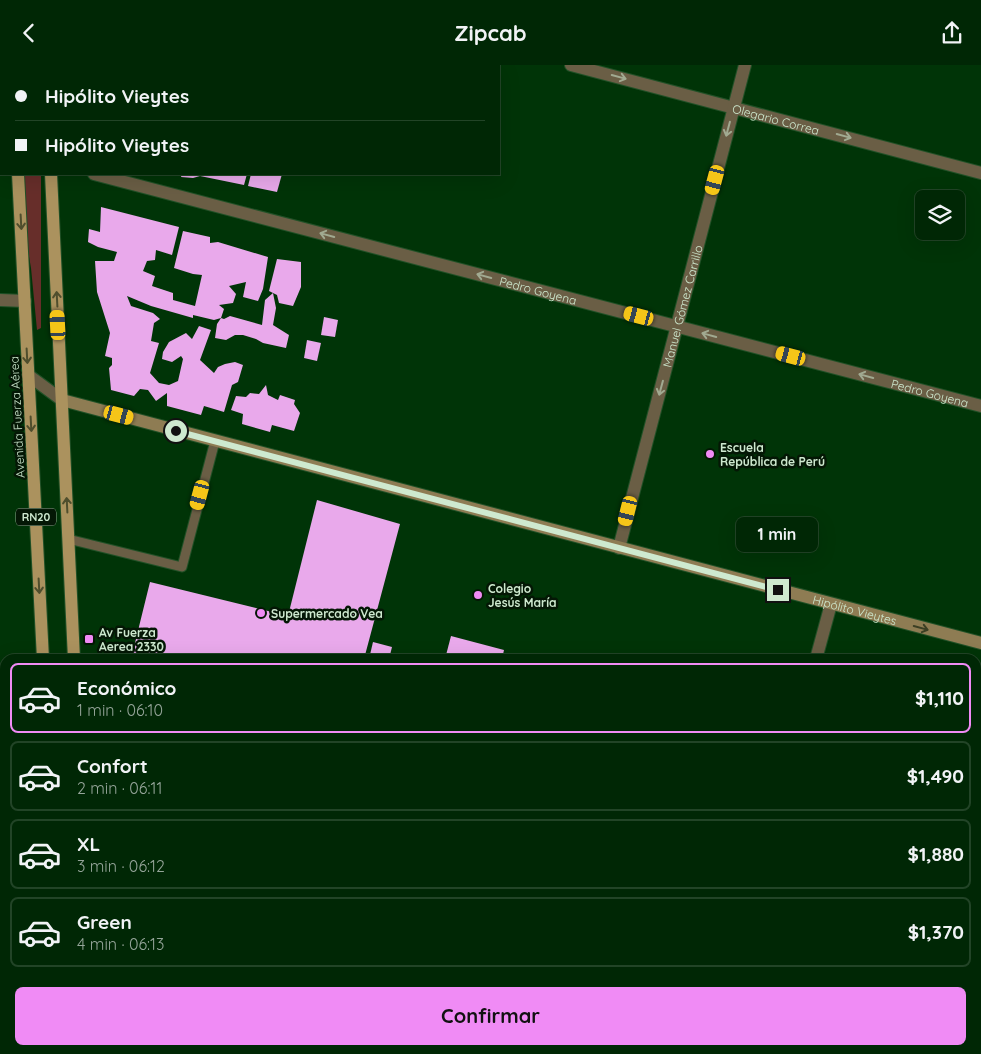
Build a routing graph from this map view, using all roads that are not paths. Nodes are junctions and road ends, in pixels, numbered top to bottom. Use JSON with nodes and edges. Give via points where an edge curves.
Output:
{"nodes":[{"id":1,"x":572,"y":65,"type":"edge"},
{"id":2,"x":745,"y":65,"type":"edge"},
{"id":3,"x":734,"y":107,"type":"junction"},
{"id":4,"x":981,"y":173,"type":"edge"},
{"id":5,"x":18,"y":175,"type":"edge"},
{"id":6,"x":51,"y":175,"type":"edge"},
{"id":7,"x":98,"y":175,"type":"edge"},
{"id":8,"x":0,"y":300,"type":"edge"},
{"id":9,"x":25,"y":301,"type":"junction"},
{"id":10,"x":677,"y":326,"type":"junction"},
{"id":11,"x":28,"y":375,"type":"junction"},
{"id":12,"x":62,"y":400,"type":"junction"},
{"id":13,"x":981,"y":406,"type":"edge"},
{"id":14,"x":214,"y":441,"type":"junction"},
{"id":15,"x":68,"y":539,"type":"junction"},
{"id":16,"x":619,"y":548,"type":"junction"},
{"id":17,"x":831,"y":604,"type":"junction"},
{"id":18,"x":981,"y":643,"type":"edge"},
{"id":19,"x":43,"y":654,"type":"edge"},
{"id":20,"x":74,"y":654,"type":"edge"},
{"id":21,"x":817,"y":654,"type":"edge"}],
"edges":[{"from":1,"to":3,"type":"street","name":"Olegario Correa","one_way":true},
{"from":2,"to":3,"type":"street","name":"Manuel Gómez Carrillo"},
{"from":3,"to":4,"type":"street","name":"Olegario Correa","one_way":true},
{"from":3,"to":10,"type":"street","name":"Manuel Gómez Carrillo","one_way":true},
{"from":5,"to":9,"type":"main road","name":"Avenida Fuerza Aérea","number":"RN20","one_way":true},
{"from":12,"to":6,"type":"main road","number":"RN20","one_way":true},
{"from":10,"to":7,"type":"street","name":"Pedro Goyena","one_way":true},
{"from":8,"to":9,"type":"street"},
{"from":9,"to":11,"type":"main road","name":"Avenida Fuerza Aérea","number":"RN20","one_way":true},
{"from":13,"to":10,"type":"street","name":"Pedro Goyena","one_way":true},
{"from":10,"to":16,"type":"street","name":"Manuel Gómez Carrillo","one_way":true},
{"from":11,"to":12,"type":"street"},
{"from":11,"to":19,"type":"main road","name":"Avenida Fuerza Aérea","number":"RN20","one_way":true},
{"from":12,"to":14,"type":"street","name":"Hipólito Vieytes"},
{"from":15,"to":12,"type":"main road","number":"RN20","one_way":true},
{"from":14,"to":15,"type":"lane","via":[[182,567]]},
{"from":14,"to":16,"type":"street","name":"Hipólito Vieytes"},
{"from":15,"to":20,"type":"main road","number":"RN20"},
{"from":16,"to":17,"type":"street","name":"Hipólito Vieytes"},
{"from":17,"to":18,"type":"street","name":"Hipólito Vieytes","one_way":true},
{"from":17,"to":21,"type":"street"}]}
